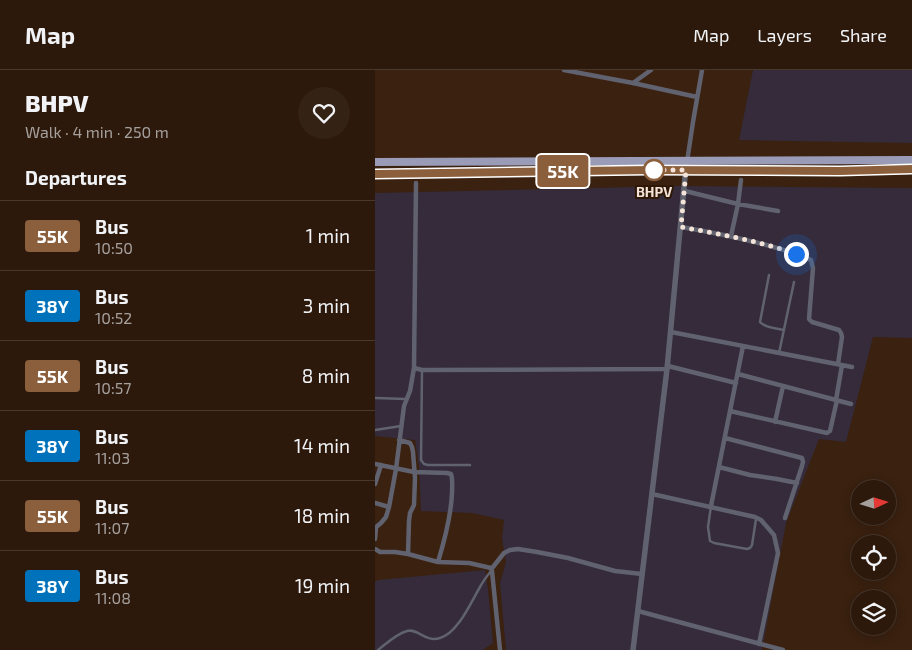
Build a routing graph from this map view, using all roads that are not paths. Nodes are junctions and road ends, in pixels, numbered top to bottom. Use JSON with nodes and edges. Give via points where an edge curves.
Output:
{"nodes":[{"id":1,"x":563,"y":70,"type":"edge"},
{"id":2,"x":651,"y":70,"type":"edge"},
{"id":3,"x":703,"y":70,"type":"edge"},
{"id":4,"x":633,"y":83,"type":"junction"},
{"id":5,"x":697,"y":97,"type":"junction"},
{"id":6,"x":912,"y":160,"type":"edge"},
{"id":7,"x":375,"y":162,"type":"edge"},
{"id":8,"x":687,"y":162,"type":"junction"},
{"id":9,"x":686,"y":170,"type":"junction"},
{"id":10,"x":912,"y":170,"type":"edge"},
{"id":11,"x":375,"y":174,"type":"edge"},
{"id":12,"x":741,"y":180,"type":"dead end"},
{"id":13,"x":416,"y":183,"type":"dead end"},
{"id":14,"x":685,"y":191,"type":"junction"},
{"id":15,"x":738,"y":204,"type":"junction"},
{"id":16,"x":778,"y":211,"type":"dead end"},
{"id":17,"x":681,"y":227,"type":"junction"},
{"id":18,"x":731,"y":236,"type":"junction"},
{"id":19,"x":769,"y":275,"type":"dead end"},
{"id":20,"x":794,"y":282,"type":"dead end"},
{"id":21,"x":784,"y":330,"type":"junction"},
{"id":22,"x":671,"y":332,"type":"junction"},
{"id":23,"x":743,"y":346,"type":"junction"},
{"id":24,"x":779,"y":353,"type":"junction"},
{"id":25,"x":840,"y":364,"type":"junction"},
{"id":26,"x":852,"y":367,"type":"dead end"},
{"id":27,"x":414,"y":368,"type":"junction"},
{"id":28,"x":667,"y":368,"type":"junction"},
{"id":29,"x":422,"y":370,"type":"junction"},
{"id":30,"x":738,"y":374,"type":"junction"},
{"id":31,"x":736,"y":383,"type":"junction"},
{"id":32,"x":783,"y":386,"type":"junction"},
{"id":33,"x":375,"y":398,"type":"edge"},
{"id":34,"x":407,"y":399,"type":"junction"},
{"id":35,"x":836,"y":400,"type":"junction"},
{"id":36,"x":851,"y":404,"type":"dead end"},
{"id":37,"x":730,"y":411,"type":"junction"},
{"id":38,"x":775,"y":422,"type":"junction"},
{"id":39,"x":401,"y":426,"type":"junction"},
{"id":40,"x":375,"y":430,"type":"edge"},
{"id":41,"x":725,"y":438,"type":"junction"},
{"id":42,"x":399,"y":440,"type":"junction"},
{"id":43,"x":375,"y":464,"type":"edge"},
{"id":44,"x":470,"y":465,"type":"dead end"},
{"id":45,"x":381,"y":466,"type":"junction"},
{"id":46,"x":719,"y":467,"type":"junction"},
{"id":47,"x":396,"y":469,"type":"junction"},
{"id":48,"x":415,"y":472,"type":"junction"},
{"id":49,"x":797,"y":483,"type":"junction"},
{"id":50,"x":375,"y":484,"type":"edge"},
{"id":51,"x":652,"y":494,"type":"junction"},
{"id":52,"x":375,"y":503,"type":"edge"},
{"id":53,"x":711,"y":506,"type":"junction"},
{"id":54,"x":389,"y":507,"type":"junction"},
{"id":55,"x":756,"y":517,"type":"junction"},
{"id":56,"x":785,"y":518,"type":"dead end"},
{"id":57,"x":375,"y":528,"type":"edge"},
{"id":58,"x":375,"y":539,"type":"edge"},
{"id":59,"x":375,"y":548,"type":"edge"},
{"id":60,"x":409,"y":554,"type":"junction"},
{"id":61,"x":438,"y":562,"type":"junction"},
{"id":62,"x":491,"y":568,"type":"junction"},
{"id":63,"x":642,"y":574,"type":"junction"},
{"id":64,"x":638,"y":611,"type":"junction"},
{"id":65,"x":759,"y":644,"type":"junction"},
{"id":66,"x":378,"y":650,"type":"edge"},
{"id":67,"x":500,"y":650,"type":"edge"},
{"id":68,"x":633,"y":650,"type":"edge"},
{"id":69,"x":783,"y":650,"type":"edge"}],
"edges":[{"from":1,"to":4,"type":"street"},
{"from":2,"to":4,"type":"street"},
{"from":3,"to":5,"type":"street"},
{"from":4,"to":5,"type":"street"},
{"from":5,"to":8,"type":"street"},
{"from":6,"to":8,"type":"main road"},
{"from":7,"to":8,"type":"main road"},
{"from":8,"to":9,"type":"street"},
{"from":9,"to":10,"type":"main road"},
{"from":9,"to":11,"type":"main road"},
{"from":9,"to":14,"type":"street"},
{"from":12,"to":15,"type":"street"},
{"from":13,"to":27,"type":"street"},
{"from":14,"to":15,"type":"street"},
{"from":14,"to":17,"type":"street"},
{"from":15,"to":16,"type":"street"},
{"from":15,"to":18,"type":"street"},
{"from":17,"to":18,"type":"street"},
{"from":17,"to":22,"type":"street"},
{"from":18,"to":25,"type":"street","via":[[811,260],[809,318],[812,322],[839,330],[842,337]]},
{"from":19,"to":21,"type":"lane","via":[[760,322]]},
{"from":20,"to":21,"type":"lane"},
{"from":21,"to":24,"type":"lane"},
{"from":22,"to":23,"type":"street"},
{"from":22,"to":28,"type":"street"},
{"from":23,"to":24,"type":"street"},
{"from":23,"to":30,"type":"street"},
{"from":24,"to":25,"type":"street"},
{"from":25,"to":26,"type":"street"},
{"from":25,"to":35,"type":"street"},
{"from":27,"to":29,"type":"street"},
{"from":27,"to":34,"type":"street"},
{"from":28,"to":29,"type":"street"},
{"from":28,"to":31,"type":"street"},
{"from":28,"to":51,"type":"street"},
{"from":29,"to":44,"type":"lane","via":[[423,464]]},
{"from":30,"to":31,"type":"street"},
{"from":30,"to":32,"type":"street"},
{"from":31,"to":37,"type":"street"},
{"from":32,"to":35,"type":"street"},
{"from":32,"to":38,"type":"street"},
{"from":33,"to":34,"type":"lane"},
{"from":34,"to":39,"type":"street"},
{"from":35,"to":36,"type":"street"},
{"from":35,"to":38,"type":"street","via":[[827,433]]},
{"from":37,"to":38,"type":"street"},
{"from":37,"to":41,"type":"street"},
{"from":39,"to":40,"type":"lane"},
{"from":39,"to":42,"type":"street"},
{"from":41,"to":46,"type":"street"},
{"from":41,"to":49,"type":"street","via":[[802,458]]},
{"from":42,"to":47,"type":"street"},
{"from":42,"to":48,"type":"street","via":[[410,443]]},
{"from":43,"to":45,"type":"street"},
{"from":45,"to":47,"type":"street"},
{"from":45,"to":50,"type":"street"},
{"from":46,"to":49,"type":"street"},
{"from":46,"to":53,"type":"street"},
{"from":47,"to":48,"type":"street"},
{"from":47,"to":54,"type":"street"},
{"from":48,"to":60,"type":"street"},
{"from":48,"to":61,"type":"street","via":[[452,476],[450,516]]},
{"from":49,"to":56,"type":"street"},
{"from":51,"to":53,"type":"street"},
{"from":51,"to":63,"type":"street"},
{"from":52,"to":54,"type":"street"},
{"from":53,"to":55,"type":"street"},
{"from":53,"to":55,"type":"lane","via":[[708,535],[709,541],[714,543],[750,548]]},
{"from":54,"to":57,"type":"street","via":[[386,517]]},
{"from":55,"to":65,"type":"street","via":[[775,534],[778,553]]},
{"from":57,"to":58,"type":"street"},
{"from":59,"to":60,"type":"street","via":[[377,552]]},
{"from":60,"to":61,"type":"street"},
{"from":61,"to":62,"type":"street"},
{"from":62,"to":63,"type":"street","via":[[504,553],[518,549]]},
{"from":62,"to":66,"type":"lane","via":[[451,632],[442,638],[431,639],[407,631]]},
{"from":62,"to":67,"type":"street"},
{"from":63,"to":64,"type":"street"},
{"from":64,"to":65,"type":"street"},
{"from":64,"to":68,"type":"street"},
{"from":65,"to":69,"type":"street"}]}
